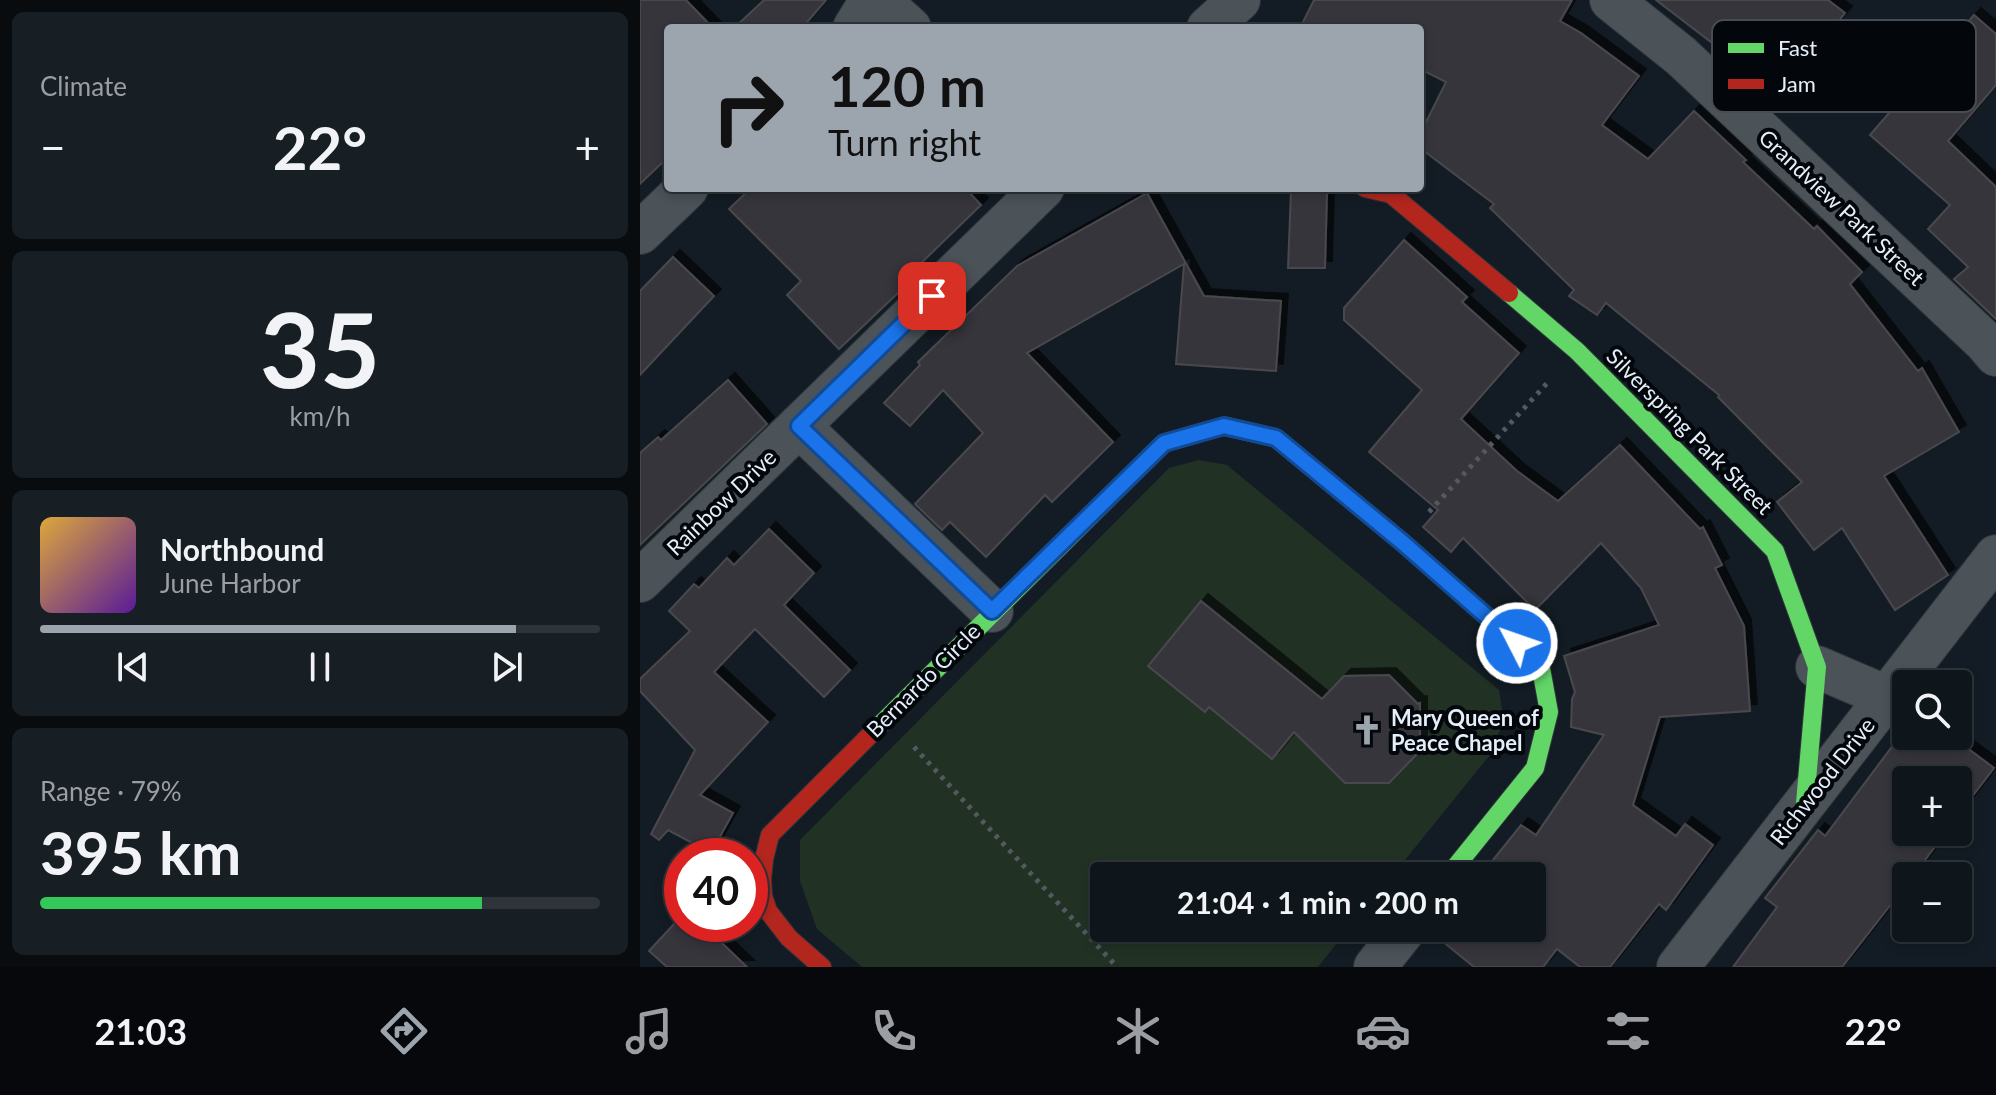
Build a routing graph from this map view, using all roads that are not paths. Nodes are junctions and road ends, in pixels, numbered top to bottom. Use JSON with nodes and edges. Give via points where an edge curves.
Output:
{"nodes":[{"id":1,"x":871,"y":0,"type":"edge"},
{"id":2,"x":879,"y":0,"type":"edge"},
{"id":3,"x":1611,"y":0,"type":"edge"},
{"id":4,"x":856,"y":24,"type":"edge"},
{"id":5,"x":906,"y":24,"type":"edge"},
{"id":6,"x":1712,"y":85,"type":"edge"},
{"id":7,"x":1741,"y":112,"type":"edge"},
{"id":8,"x":683,"y":192,"type":"edge"},
{"id":9,"x":1039,"y":192,"type":"edge"},
{"id":10,"x":1382,"y":192,"type":"edge"},
{"id":11,"x":640,"y":233,"type":"edge"},
{"id":12,"x":1996,"y":355,"type":"edge"},
{"id":13,"x":799,"y":426,"type":"junction"},
{"id":14,"x":1996,"y":556,"type":"edge"},
{"id":15,"x":640,"y":581,"type":"edge"},
{"id":16,"x":992,"y":611,"type":"junction"},
{"id":17,"x":1817,"y":667,"type":"junction"},
{"id":18,"x":1887,"y":697,"type":"junction"},
{"id":19,"x":1805,"y":803,"type":"junction"},
{"id":20,"x":1459,"y":862,"type":"edge"},
{"id":21,"x":1395,"y":942,"type":"edge"},
{"id":22,"x":822,"y":967,"type":"edge"},
{"id":23,"x":1375,"y":967,"type":"edge"},
{"id":24,"x":1678,"y":967,"type":"edge"}],
"edges":[{"from":1,"to":4,"type":"street"},
{"from":2,"to":5,"type":"street"},
{"from":3,"to":6,"type":"street","name":"Grandview Park Street"},
{"from":7,"to":12,"type":"street","name":"Grandview Park Street"},
{"from":8,"to":11,"type":"street"},
{"from":9,"to":13,"type":"street","name":"Rainbow Drive"},
{"from":10,"to":17,"type":"street","name":"Silverspring Park Street","via":[[1577,351],[1775,551]]},
{"from":13,"to":15,"type":"street","name":"Rainbow Drive"},
{"from":13,"to":16,"type":"street"},
{"from":14,"to":18,"type":"street","name":"Richwood Drive"},
{"from":16,"to":20,"type":"street","name":"Bernardo Circle","via":[[1164,443],[1224,426],[1276,438],[1540,663],[1549,712],[1535,768]]},
{"from":16,"to":22,"type":"street","name":"Bernardo Circle","via":[[770,835],[760,886],[767,912]]},
{"from":17,"to":18,"type":"street"},
{"from":17,"to":19,"type":"street","name":"Silverspring Park Street"},
{"from":18,"to":19,"type":"street","name":"Richwood Drive"},
{"from":19,"to":24,"type":"street","name":"Richwood Drive"},
{"from":21,"to":23,"type":"street"}]}
